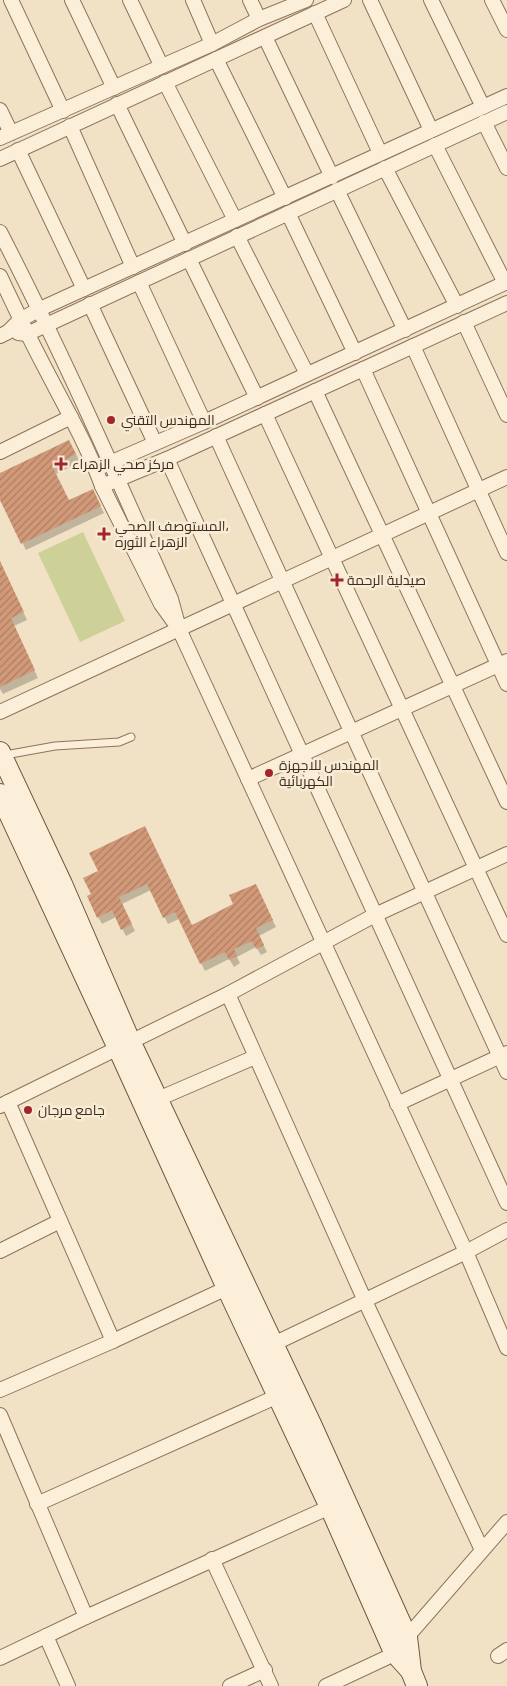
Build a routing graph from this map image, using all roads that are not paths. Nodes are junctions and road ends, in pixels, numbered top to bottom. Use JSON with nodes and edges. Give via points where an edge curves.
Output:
{"nodes":[{"id":1,"x":11,"y":0,"type":"edge"},
{"id":2,"x":72,"y":0,"type":"edge"},
{"id":3,"x":130,"y":0,"type":"edge"},
{"id":4,"x":193,"y":0,"type":"edge"},
{"id":5,"x":250,"y":0,"type":"edge"},
{"id":6,"x":306,"y":0,"type":"edge"},
{"id":7,"x":344,"y":0,"type":"edge"},
{"id":8,"x":370,"y":0,"type":"edge"},
{"id":9,"x":431,"y":0,"type":"edge"},
{"id":10,"x":492,"y":0,"type":"edge"},
{"id":11,"x":315,"y":13,"type":"junction"},
{"id":12,"x":259,"y":19,"type":"junction"},
{"id":13,"x":507,"y":30,"type":"edge"},
{"id":14,"x":265,"y":36,"type":"junction"},
{"id":15,"x":212,"y":44,"type":"junction"},
{"id":16,"x":216,"y":59,"type":"junction"},
{"id":17,"x":161,"y":66,"type":"junction"},
{"id":18,"x":165,"y":82,"type":"junction"},
{"id":19,"x":114,"y":88,"type":"junction"},
{"id":20,"x":507,"y":96,"type":"edge"},
{"id":21,"x":118,"y":104,"type":"junction"},
{"id":22,"x":483,"y":107,"type":"junction"},
{"id":23,"x":0,"y":110,"type":"edge"},
{"id":24,"x":63,"y":110,"type":"junction"},
{"id":25,"x":507,"y":112,"type":"edge"},
{"id":26,"x":484,"y":122,"type":"junction"},
{"id":27,"x":70,"y":126,"type":"junction"},
{"id":28,"x":431,"y":130,"type":"junction"},
{"id":29,"x":5,"y":136,"type":"edge"},
{"id":30,"x":436,"y":145,"type":"junction"},
{"id":31,"x":18,"y":150,"type":"junction"},
{"id":32,"x":380,"y":153,"type":"junction"},
{"id":33,"x":0,"y":159,"type":"edge"},
{"id":34,"x":385,"y":168,"type":"junction"},
{"id":35,"x":507,"y":168,"type":"edge"},
{"id":36,"x":332,"y":176,"type":"junction"},
{"id":37,"x":337,"y":190,"type":"junction"},
{"id":38,"x":285,"y":198,"type":"junction"},
{"id":39,"x":288,"y":213,"type":"junction"},
{"id":40,"x":235,"y":220,"type":"junction"},
{"id":41,"x":0,"y":232,"type":"edge"},
{"id":42,"x":237,"y":236,"type":"junction"},
{"id":43,"x":185,"y":244,"type":"junction"},
{"id":44,"x":189,"y":259,"type":"junction"},
{"id":45,"x":133,"y":267,"type":"junction"},
{"id":46,"x":0,"y":276,"type":"edge"},
{"id":47,"x":139,"y":282,"type":"junction"},
{"id":48,"x":506,"y":282,"type":"edge"},
{"id":49,"x":84,"y":289,"type":"junction"},
{"id":50,"x":507,"y":303,"type":"edge"},
{"id":51,"x":90,"y":304,"type":"junction"},
{"id":52,"x":457,"y":306,"type":"junction"},
{"id":53,"x":40,"y":309,"type":"junction"},
{"id":54,"x":20,"y":320,"type":"junction"},
{"id":55,"x":464,"y":322,"type":"junction"},
{"id":56,"x":47,"y":324,"type":"junction"},
{"id":57,"x":405,"y":330,"type":"junction"},
{"id":58,"x":4,"y":334,"type":"edge"},
{"id":59,"x":27,"y":334,"type":"junction"},
{"id":60,"x":412,"y":346,"type":"junction"},
{"id":61,"x":356,"y":352,"type":"junction"},
{"id":62,"x":363,"y":369,"type":"junction"},
{"id":63,"x":307,"y":374,"type":"junction"},
{"id":64,"x":315,"y":391,"type":"junction"},
{"id":65,"x":257,"y":398,"type":"junction"},
{"id":66,"x":265,"y":414,"type":"junction"},
{"id":67,"x":507,"y":416,"type":"edge"},
{"id":68,"x":71,"y":417,"type":"junction"},
{"id":69,"x":204,"y":422,"type":"junction"},
{"id":70,"x":216,"y":436,"type":"junction"},
{"id":71,"x":155,"y":444,"type":"junction"},
{"id":72,"x":0,"y":452,"type":"edge"},
{"id":73,"x":167,"y":459,"type":"junction"},
{"id":74,"x":111,"y":462,"type":"junction"},
{"id":75,"x":96,"y":469,"type":"junction"},
{"id":76,"x":507,"y":477,"type":"edge"},
{"id":77,"x":118,"y":479,"type":"junction"},
{"id":78,"x":102,"y":486,"type":"junction"},
{"id":79,"x":478,"y":490,"type":"junction"},
{"id":80,"x":429,"y":513,"type":"junction"},
{"id":81,"x":382,"y":534,"type":"junction"},
{"id":82,"x":507,"y":553,"type":"edge"},
{"id":83,"x":332,"y":558,"type":"junction"},
{"id":84,"x":282,"y":580,"type":"junction"},
{"id":85,"x":233,"y":603,"type":"junction"},
{"id":86,"x":179,"y":629,"type":"junction"},
{"id":87,"x":503,"y":663,"type":"edge"},
{"id":88,"x":507,"y":684,"type":"edge"},
{"id":89,"x":453,"y":686,"type":"junction"},
{"id":90,"x":402,"y":710,"type":"junction"},
{"id":91,"x":0,"y":712,"type":"edge"},
{"id":92,"x":352,"y":733,"type":"junction"},
{"id":93,"x":131,"y":737,"type":"dead end"},
{"id":94,"x":1,"y":754,"type":"edge"},
{"id":95,"x":302,"y":756,"type":"junction"},
{"id":96,"x":248,"y":779,"type":"junction"},
{"id":97,"x":0,"y":794,"type":"edge"},
{"id":98,"x":507,"y":802,"type":"edge"},
{"id":99,"x":507,"y":854,"type":"edge"},
{"id":100,"x":476,"y":869,"type":"junction"},
{"id":101,"x":425,"y":892,"type":"junction"},
{"id":102,"x":375,"y":915,"type":"junction"},
{"id":103,"x":507,"y":935,"type":"edge"},
{"id":104,"x":324,"y":944,"type":"junction"},
{"id":105,"x":228,"y":994,"type":"junction"},
{"id":106,"x":124,"y":1045,"type":"junction"},
{"id":107,"x":503,"y":1055,"type":"edge"},
{"id":108,"x":256,"y":1057,"type":"junction"},
{"id":109,"x":507,"y":1072,"type":"edge"},
{"id":110,"x":450,"y":1079,"type":"junction"},
{"id":111,"x":158,"y":1099,"type":"junction"},
{"id":112,"x":4,"y":1104,"type":"edge"},
{"id":113,"x":397,"y":1104,"type":"junction"},
{"id":114,"x":507,"y":1203,"type":"edge"},
{"id":115,"x":60,"y":1221,"type":"junction"},
{"id":116,"x":507,"y":1230,"type":"edge"},
{"id":117,"x":0,"y":1250,"type":"edge"},
{"id":118,"x":466,"y":1252,"type":"junction"},
{"id":119,"x":227,"y":1288,"type":"junction"},
{"id":120,"x":365,"y":1301,"type":"junction"},
{"id":121,"x":113,"y":1341,"type":"junction"},
{"id":122,"x":265,"y":1348,"type":"junction"},
{"id":123,"x":507,"y":1348,"type":"edge"},
{"id":124,"x":0,"y":1390,"type":"edge"},
{"id":125,"x":278,"y":1396,"type":"junction"},
{"id":126,"x":0,"y":1414,"type":"edge"},
{"id":127,"x":37,"y":1504,"type":"junction"},
{"id":128,"x":330,"y":1507,"type":"junction"},
{"id":129,"x":507,"y":1522,"type":"edge"},
{"id":130,"x":482,"y":1550,"type":"junction"},
{"id":131,"x":212,"y":1559,"type":"junction"},
{"id":132,"x":86,"y":1617,"type":"junction"},
{"id":133,"x":46,"y":1636,"type":"junction"},
{"id":134,"x":400,"y":1644,"type":"junction"},
{"id":135,"x":0,"y":1657,"type":"edge"},
{"id":136,"x":265,"y":1670,"type":"junction"},
{"id":137,"x":414,"y":1678,"type":"edge"},
{"id":138,"x":68,"y":1686,"type":"edge"},
{"id":139,"x":230,"y":1686,"type":"edge"},
{"id":140,"x":271,"y":1686,"type":"edge"},
{"id":141,"x":326,"y":1686,"type":"edge"}],
"edges":[{"from":1,"to":24,"type":"street"},
{"from":2,"to":19,"type":"street"},
{"from":3,"to":17,"type":"street"},
{"from":4,"to":15,"type":"street"},
{"from":5,"to":12,"type":"street"},
{"from":6,"to":12,"type":"street"},
{"from":7,"to":11,"type":"street"},
{"from":8,"to":28,"type":"street"},
{"from":9,"to":22,"type":"street"},
{"from":10,"to":13,"type":"street"},
{"from":11,"to":14,"type":"street"},
{"from":11,"to":32,"type":"street"},
{"from":12,"to":15,"type":"street"},
{"from":14,"to":16,"type":"street"},
{"from":14,"to":36,"type":"street"},
{"from":15,"to":17,"type":"street"},
{"from":16,"to":18,"type":"street"},
{"from":16,"to":38,"type":"street"},
{"from":17,"to":19,"type":"street"},
{"from":18,"to":21,"type":"street"},
{"from":18,"to":40,"type":"street"},
{"from":19,"to":24,"type":"street"},
{"from":20,"to":22,"type":"street"},
{"from":21,"to":27,"type":"street"},
{"from":21,"to":43,"type":"street"},
{"from":22,"to":28,"type":"street"},
{"from":23,"to":29,"type":"street"},
{"from":24,"to":29,"type":"street"},
{"from":25,"to":26,"type":"street"},
{"from":26,"to":30,"type":"street"},
{"from":26,"to":35,"type":"street"},
{"from":27,"to":31,"type":"street"},
{"from":27,"to":45,"type":"street"},
{"from":28,"to":32,"type":"street"},
{"from":30,"to":34,"type":"street"},
{"from":30,"to":48,"type":"street"},
{"from":31,"to":33,"type":"street"},
{"from":31,"to":49,"type":"street"},
{"from":32,"to":36,"type":"street"},
{"from":34,"to":37,"type":"street"},
{"from":34,"to":52,"type":"street"},
{"from":36,"to":38,"type":"street"},
{"from":37,"to":39,"type":"street"},
{"from":37,"to":57,"type":"street"},
{"from":38,"to":40,"type":"street"},
{"from":39,"to":42,"type":"street"},
{"from":39,"to":61,"type":"street"},
{"from":40,"to":43,"type":"street"},
{"from":41,"to":53,"type":"street"},
{"from":42,"to":44,"type":"street"},
{"from":42,"to":63,"type":"street"},
{"from":43,"to":45,"type":"street"},
{"from":44,"to":47,"type":"street"},
{"from":44,"to":65,"type":"street"},
{"from":45,"to":49,"type":"street"},
{"from":46,"to":54,"type":"street"},
{"from":47,"to":51,"type":"street"},
{"from":47,"to":69,"type":"street"},
{"from":48,"to":52,"type":"street"},
{"from":49,"to":53,"type":"street"},
{"from":50,"to":55,"type":"street"},
{"from":51,"to":56,"type":"street"},
{"from":51,"to":71,"type":"street"},
{"from":52,"to":57,"type":"street"},
{"from":53,"to":54,"type":"street"},
{"from":53,"to":56,"type":"street"},
{"from":54,"to":58,"type":"street"},
{"from":54,"to":59,"type":"street"},
{"from":55,"to":60,"type":"street"},
{"from":55,"to":67,"type":"street"},
{"from":56,"to":59,"type":"street"},
{"from":56,"to":74,"type":"street"},
{"from":57,"to":61,"type":"street"},
{"from":58,"to":59,"type":"street"},
{"from":59,"to":68,"type":"street"},
{"from":60,"to":62,"type":"street"},
{"from":60,"to":79,"type":"street"},
{"from":61,"to":63,"type":"street"},
{"from":62,"to":64,"type":"street"},
{"from":62,"to":80,"type":"street"},
{"from":63,"to":65,"type":"street"},
{"from":64,"to":66,"type":"street"},
{"from":64,"to":81,"type":"street"},
{"from":65,"to":69,"type":"street"},
{"from":66,"to":70,"type":"street"},
{"from":66,"to":83,"type":"street"},
{"from":68,"to":72,"type":"street"},
{"from":68,"to":75,"type":"street"},
{"from":69,"to":71,"type":"street"},
{"from":70,"to":73,"type":"street"},
{"from":70,"to":84,"type":"street"},
{"from":71,"to":74,"type":"street"},
{"from":73,"to":77,"type":"street"},
{"from":73,"to":85,"type":"street"},
{"from":74,"to":75,"type":"street"},
{"from":74,"to":77,"type":"street"},
{"from":75,"to":78,"type":"street"},
{"from":76,"to":79,"type":"street"},
{"from":77,"to":78,"type":"street"},
{"from":77,"to":86,"type":"street","via":[[171,599]]},
{"from":78,"to":86,"type":"street","via":[[161,604]]},
{"from":79,"to":80,"type":"street"},
{"from":79,"to":82,"type":"street"},
{"from":80,"to":81,"type":"street"},
{"from":80,"to":87,"type":"street"},
{"from":81,"to":83,"type":"street"},
{"from":81,"to":89,"type":"street"},
{"from":83,"to":84,"type":"street"},
{"from":83,"to":90,"type":"street"},
{"from":84,"to":85,"type":"street"},
{"from":84,"to":92,"type":"street"},
{"from":85,"to":86,"type":"street"},
{"from":85,"to":95,"type":"street"},
{"from":86,"to":91,"type":"street"},
{"from":86,"to":96,"type":"street"},
{"from":87,"to":88,"type":"street"},
{"from":87,"to":89,"type":"street"},
{"from":89,"to":90,"type":"street"},
{"from":89,"to":98,"type":"street"},
{"from":90,"to":92,"type":"street"},
{"from":90,"to":100,"type":"street"},
{"from":92,"to":95,"type":"street"},
{"from":92,"to":101,"type":"street"},
{"from":93,"to":94,"type":"lane","via":[[119,742]]},
{"from":94,"to":106,"type":"street","via":[[62,884]]},
{"from":95,"to":96,"type":"street"},
{"from":95,"to":102,"type":"street"},
{"from":96,"to":104,"type":"street"},
{"from":97,"to":106,"type":"street"},
{"from":99,"to":100,"type":"street"},
{"from":100,"to":101,"type":"street"},
{"from":100,"to":103,"type":"street"},
{"from":101,"to":102,"type":"street"},
{"from":101,"to":107,"type":"street"},
{"from":102,"to":104,"type":"street"},
{"from":102,"to":110,"type":"street"},
{"from":104,"to":105,"type":"street"},
{"from":104,"to":113,"type":"street"},
{"from":105,"to":106,"type":"street"},
{"from":105,"to":108,"type":"street"},
{"from":106,"to":111,"type":"street"},
{"from":106,"to":112,"type":"street"},
{"from":106,"to":119,"type":"street"},
{"from":107,"to":109,"type":"street"},
{"from":107,"to":110,"type":"street"},
{"from":108,"to":111,"type":"street"},
{"from":108,"to":120,"type":"street"},
{"from":110,"to":113,"type":"street"},
{"from":110,"to":114,"type":"street"},
{"from":111,"to":122,"type":"street"},
{"from":112,"to":115,"type":"street"},
{"from":113,"to":118,"type":"street"},
{"from":115,"to":117,"type":"street"},
{"from":115,"to":121,"type":"street"},
{"from":116,"to":118,"type":"street"},
{"from":118,"to":120,"type":"street"},
{"from":118,"to":123,"type":"street"},
{"from":119,"to":121,"type":"street"},
{"from":119,"to":122,"type":"street"},
{"from":120,"to":122,"type":"street"},
{"from":120,"to":130,"type":"street"},
{"from":121,"to":124,"type":"street"},
{"from":122,"to":125,"type":"street"},
{"from":122,"to":134,"type":"street","via":[[311,1424]]},
{"from":125,"to":127,"type":"street"},
{"from":125,"to":128,"type":"street"},
{"from":126,"to":127,"type":"street"},
{"from":127,"to":132,"type":"street"},
{"from":128,"to":131,"type":"street"},
{"from":128,"to":134,"type":"street"},
{"from":129,"to":130,"type":"street"},
{"from":130,"to":134,"type":"street"},
{"from":131,"to":132,"type":"street"},
{"from":131,"to":136,"type":"street"},
{"from":132,"to":133,"type":"street"},
{"from":133,"to":135,"type":"street"},
{"from":133,"to":138,"type":"street"},
{"from":134,"to":137,"type":"street"},
{"from":134,"to":141,"type":"street","via":[[386,1658]]},
{"from":136,"to":139,"type":"street"},
{"from":136,"to":140,"type":"street"}]}
